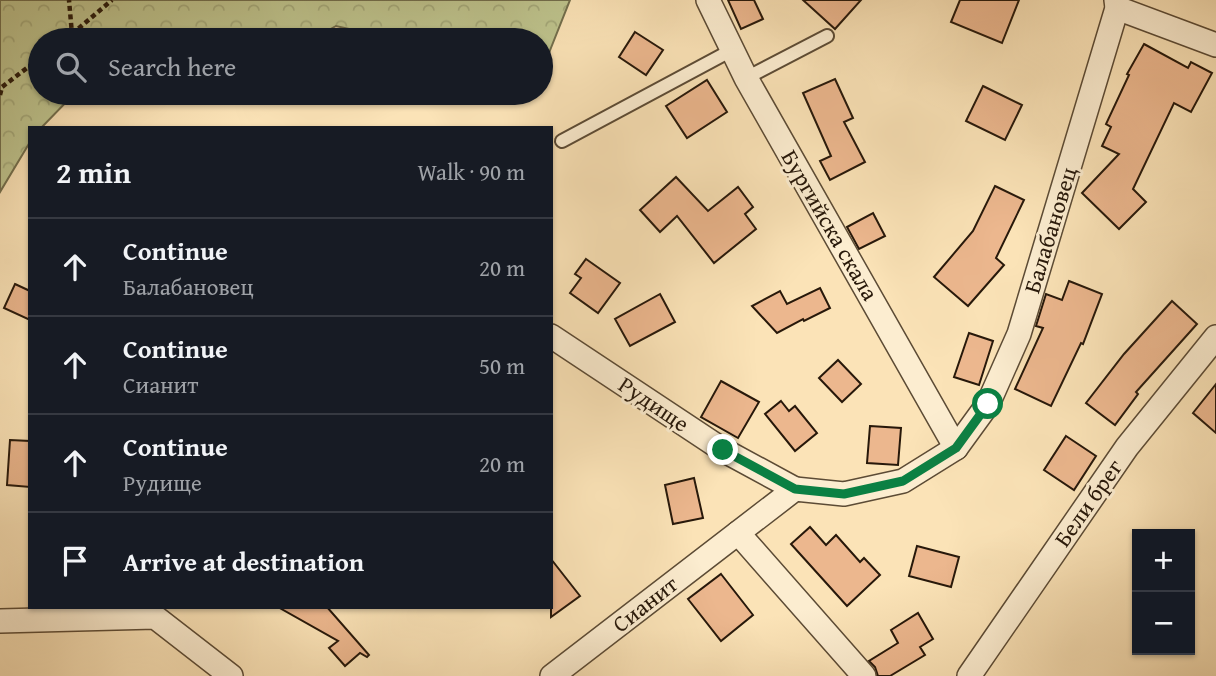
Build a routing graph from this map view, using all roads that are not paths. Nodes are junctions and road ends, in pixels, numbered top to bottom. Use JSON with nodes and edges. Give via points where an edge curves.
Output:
{"nodes":[{"id":1,"x":708,"y":0,"type":"edge"},
{"id":2,"x":1116,"y":4,"type":"edge"},
{"id":3,"x":827,"y":36,"type":"dead end"},
{"id":4,"x":1216,"y":45,"type":"edge"},
{"id":5,"x":732,"y":50,"type":"junction"},
{"id":6,"x":746,"y":78,"type":"junction"},
{"id":7,"x":562,"y":141,"type":"dead end"},
{"id":8,"x":553,"y":336,"type":"edge"},
{"id":9,"x":1216,"y":337,"type":"edge"},
{"id":10,"x":956,"y":448,"type":"junction"},
{"id":11,"x":795,"y":489,"type":"junction"},
{"id":12,"x":738,"y":533,"type":"junction"},
{"id":13,"x":153,"y":612,"type":"edge"},
{"id":14,"x":0,"y":621,"type":"edge"},
{"id":15,"x":231,"y":676,"type":"edge"},
{"id":16,"x":552,"y":676,"type":"edge"},
{"id":17,"x":864,"y":676,"type":"edge"},
{"id":18,"x":969,"y":676,"type":"edge"}],
"edges":[{"from":1,"to":5,"type":"street","name":"Бургийска скала"},
{"from":2,"to":4,"type":"street"},
{"from":2,"to":10,"type":"street","name":"Балабановец","via":[[1019,334],[988,404]]},
{"from":3,"to":6,"type":"lane"},
{"from":5,"to":6,"type":"street","name":"Бургийска скала"},
{"from":5,"to":7,"type":"lane"},
{"from":6,"to":10,"type":"street","name":"Бургийска скала"},
{"from":8,"to":11,"type":"street","name":"Рудище","via":[[723,450]]},
{"from":9,"to":18,"type":"street","name":"Бели брег","via":[[1127,447]]},
{"from":10,"to":11,"type":"street","via":[[903,481],[844,494]]},
{"from":11,"to":12,"type":"street","name":"Сианит"},
{"from":12,"to":16,"type":"street","name":"Сианит"},
{"from":12,"to":17,"type":"street"},
{"from":13,"to":14,"type":"street"},
{"from":13,"to":15,"type":"street"}]}
